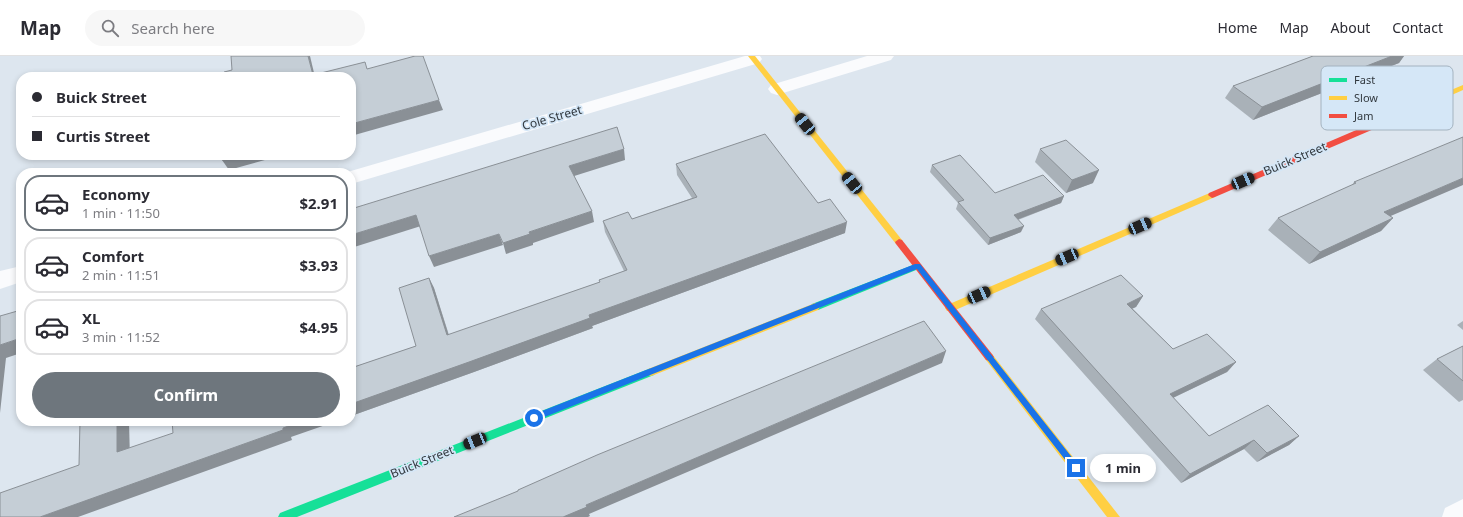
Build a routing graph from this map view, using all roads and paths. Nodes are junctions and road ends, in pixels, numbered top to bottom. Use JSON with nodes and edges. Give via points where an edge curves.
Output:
{"nodes":[{"id":1,"x":885,"y":56,"type":"edge"},
{"id":2,"x":752,"y":58,"type":"edge"},
{"id":3,"x":1463,"y":87,"type":"edge"},
{"id":4,"x":777,"y":89,"type":"junction"},
{"id":5,"x":1453,"y":91,"type":"edge"},
{"id":6,"x":1363,"y":130,"type":"edge"},
{"id":7,"x":356,"y":176,"type":"edge"},
{"id":8,"x":918,"y":266,"type":"junction"},
{"id":9,"x":16,"y":275,"type":"edge"},
{"id":10,"x":0,"y":280,"type":"edge"},
{"id":11,"x":950,"y":308,"type":"junction"},
{"id":12,"x":1463,"y":512,"type":"edge"},
{"id":13,"x":284,"y":517,"type":"edge"},
{"id":14,"x":1114,"y":517,"type":"edge"},
{"id":15,"x":1455,"y":517,"type":"edge"}],
"edges":[{"from":1,"to":4,"type":"street"},
{"from":2,"to":4,"type":"street"},
{"from":2,"to":7,"type":"street","name":"Cole Street"},
{"from":3,"to":5,"type":"street","name":"Buick Street"},
{"from":4,"to":8,"type":"street"},
{"from":6,"to":11,"type":"street","name":"Buick Street"},
{"from":8,"to":11,"type":"street"},
{"from":8,"to":13,"type":"street","name":"Buick Street"},
{"from":9,"to":10,"type":"street"},
{"from":11,"to":14,"type":"street"},
{"from":12,"to":15,"type":"street"}]}
